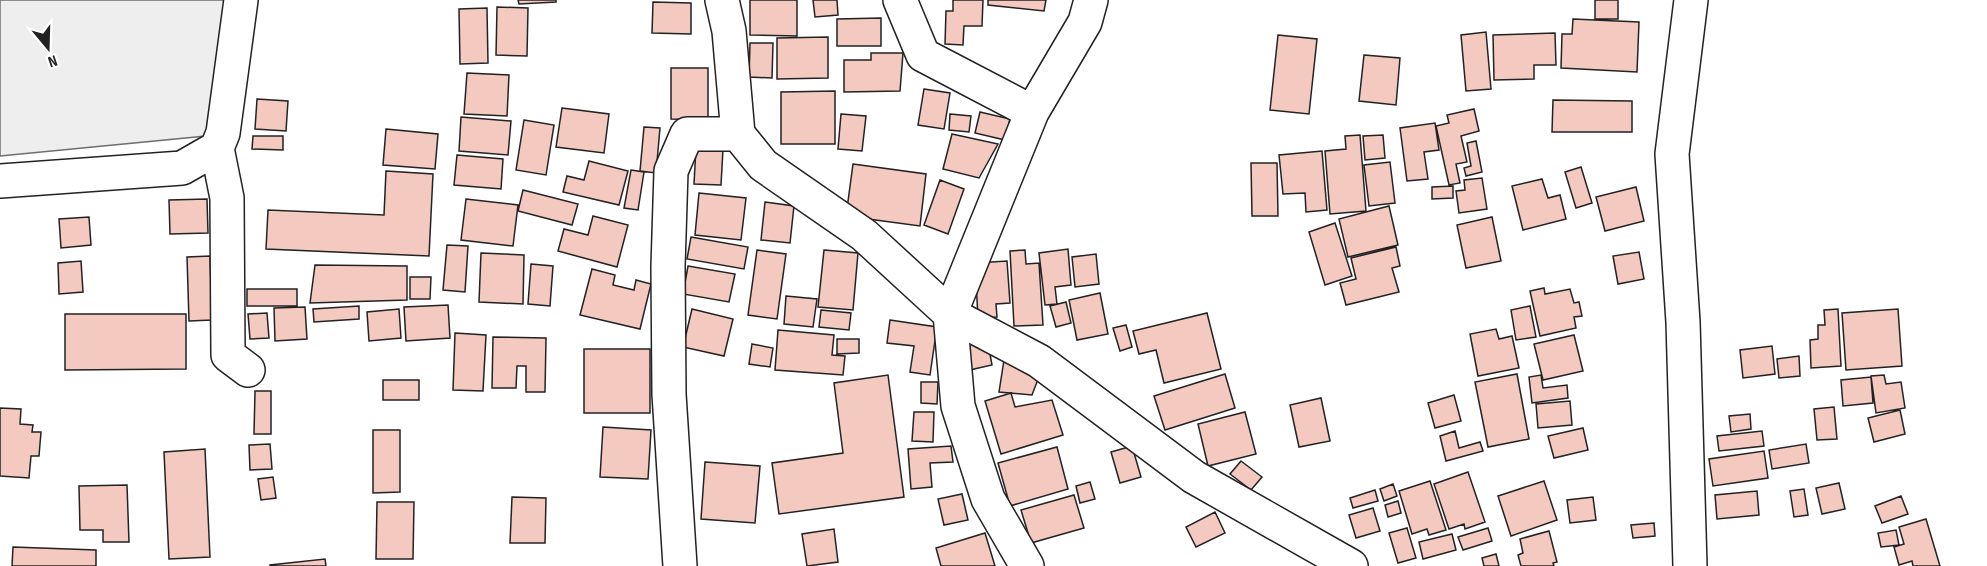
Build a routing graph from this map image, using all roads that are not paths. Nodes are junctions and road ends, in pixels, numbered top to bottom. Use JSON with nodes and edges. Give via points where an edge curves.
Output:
{"nodes":[{"id":1,"x":241,"y":0,"type":"edge"},
{"id":2,"x":722,"y":0,"type":"edge"},
{"id":3,"x":900,"y":0,"type":"edge"},
{"id":4,"x":1091,"y":0,"type":"edge"},
{"id":5,"x":1691,"y":0,"type":"edge"},
{"id":6,"x":1032,"y":112,"type":"junction"},
{"id":7,"x":738,"y":134,"type":"junction"},
{"id":8,"x":217,"y":148,"type":"junction"},
{"id":9,"x":0,"y":181,"type":"edge"},
{"id":10,"x":950,"y":314,"type":"junction"},
{"id":11,"x":248,"y":370,"type":"dead end"},
{"id":12,"x":680,"y":566,"type":"edge"},
{"id":13,"x":1027,"y":566,"type":"edge"},
{"id":14,"x":1351,"y":566,"type":"edge"},
{"id":15,"x":1690,"y":566,"type":"edge"}],
"edges":[{"from":1,"to":8,"type":"street","via":[[223,133]]},
{"from":2,"to":7,"type":"street","via":[[729,31]]},
{"from":3,"to":6,"type":"street","via":[[923,55]]},
{"from":4,"to":6,"type":"street","via":[[1085,22]]},
{"from":5,"to":15,"type":"street","via":[[1672,154],[1683,322]]},
{"from":6,"to":10,"type":"street"},
{"from":7,"to":10,"type":"street","via":[[764,165],[864,235]]},
{"from":7,"to":12,"type":"street","via":[[687,134],[670,171],[669,394]]},
{"from":8,"to":9,"type":"street","via":[[182,168]]},
{"from":8,"to":11,"type":"street","via":[[228,198],[228,355]]},
{"from":10,"to":13,"type":"street","via":[[958,406],[988,499]]},
{"from":10,"to":14,"type":"street","via":[[1039,361],[1194,477]]}]}
